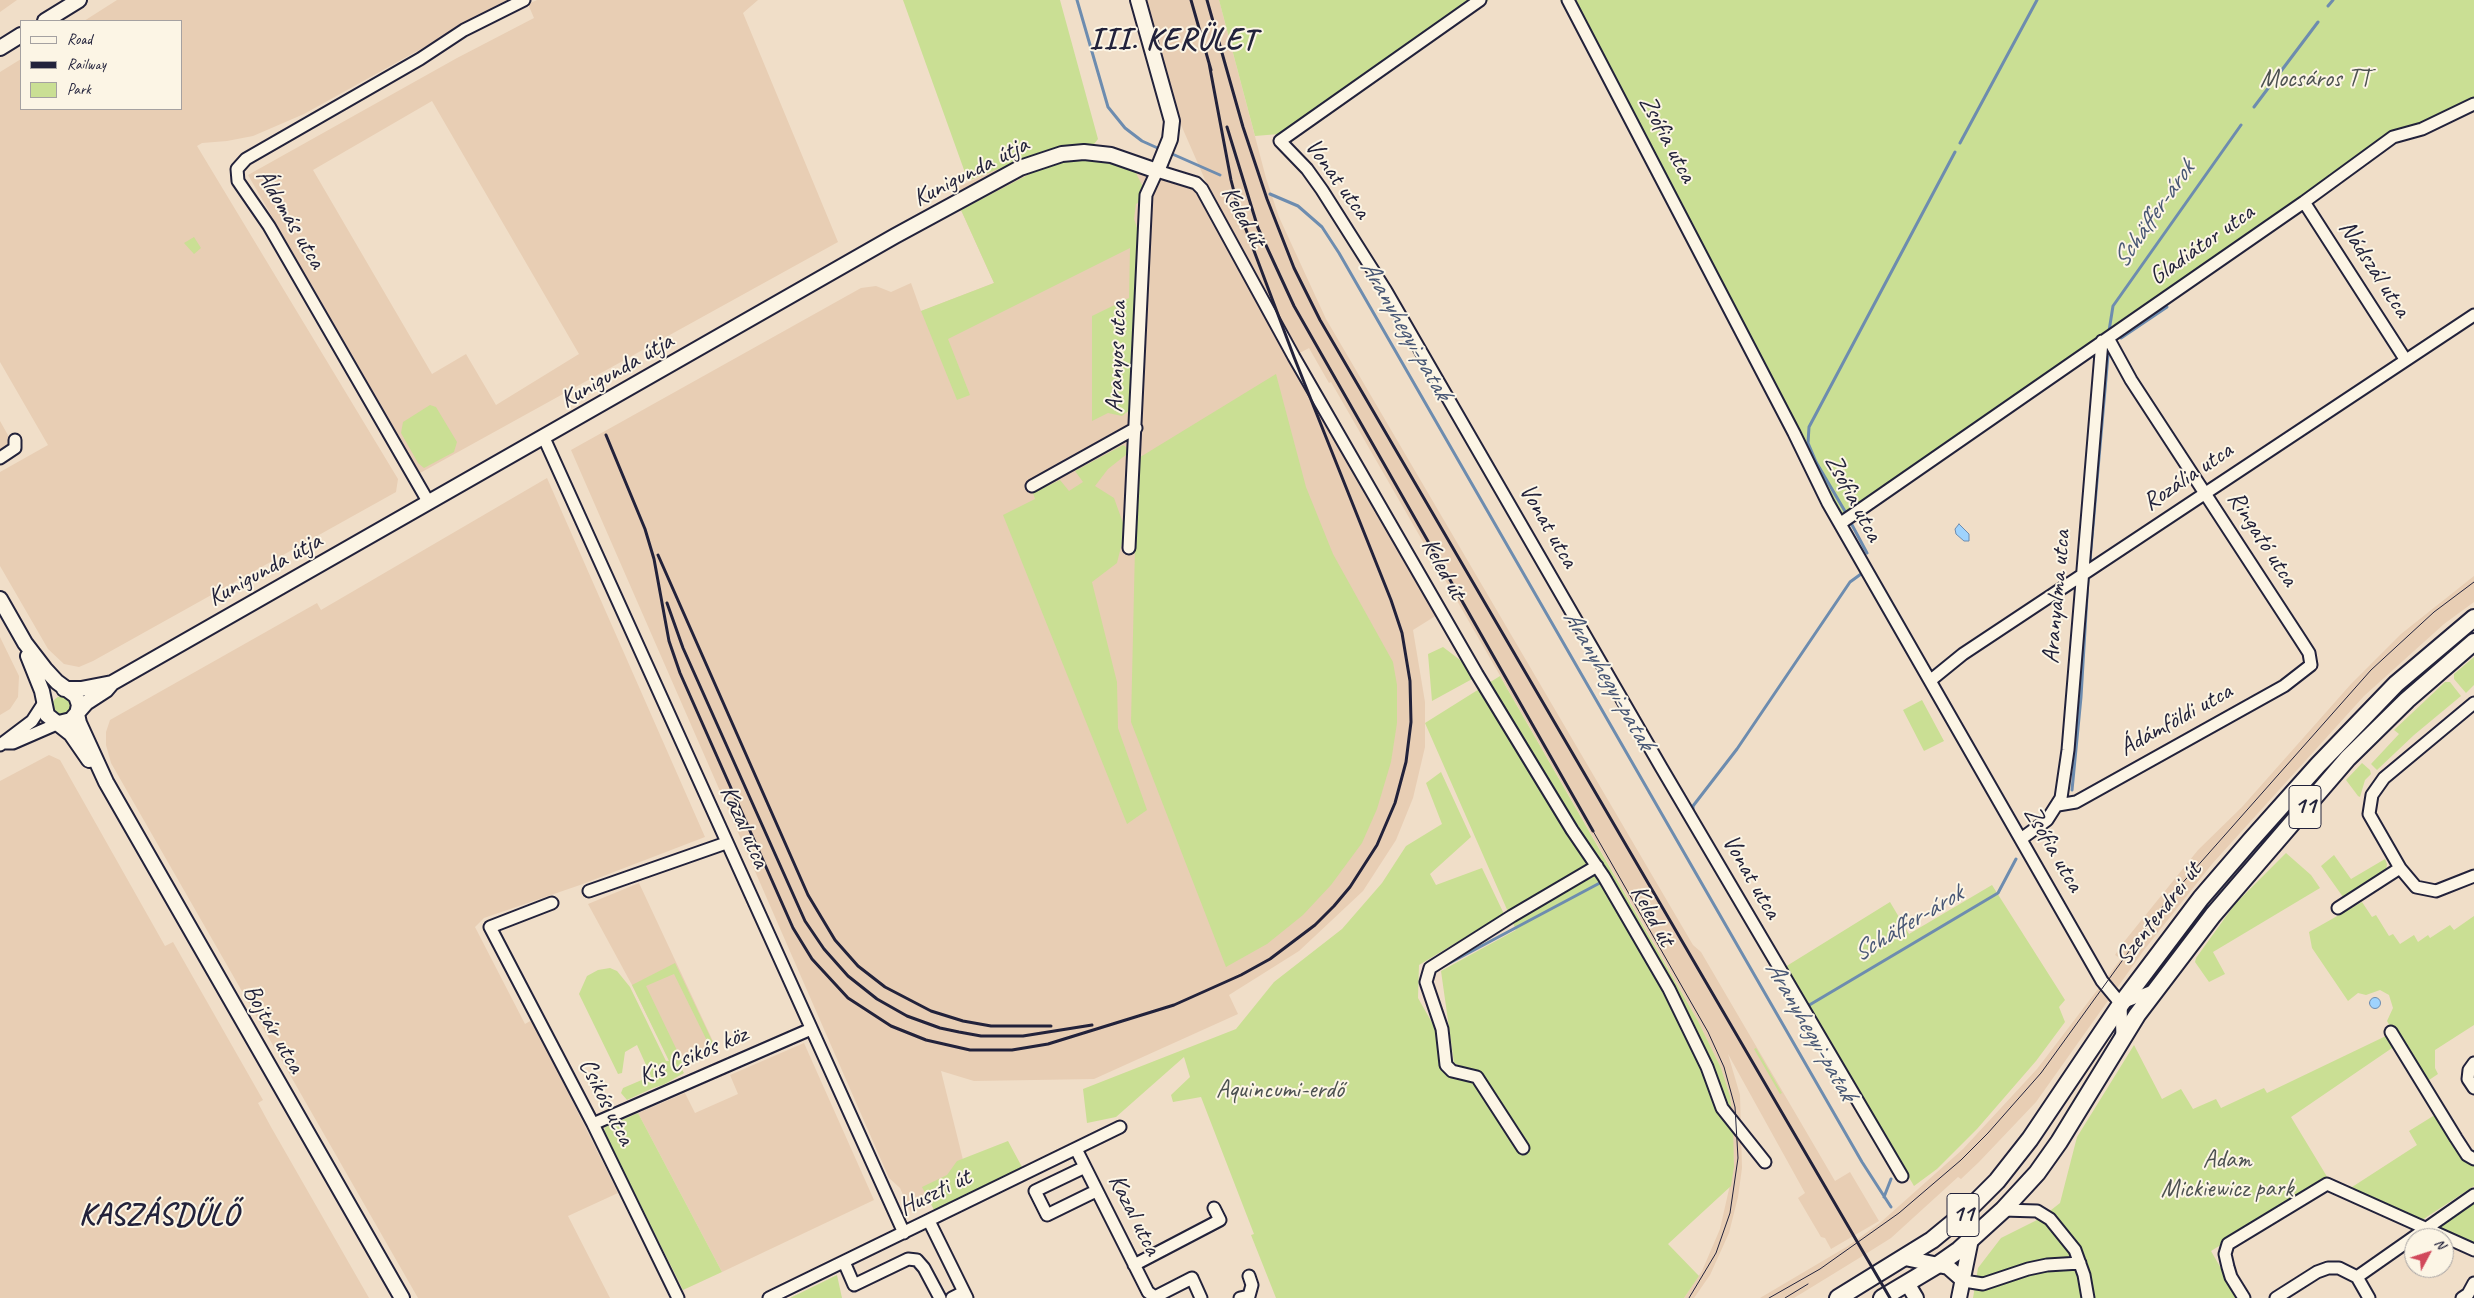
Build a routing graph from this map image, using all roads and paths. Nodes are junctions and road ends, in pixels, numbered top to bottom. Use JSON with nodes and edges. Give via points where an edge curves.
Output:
{"nodes":[{"id":1,"x":80,"y":0,"type":"edge"},
{"id":2,"x":524,"y":0,"type":"edge"},
{"id":3,"x":1138,"y":0,"type":"edge"},
{"id":4,"x":1480,"y":0,"type":"edge"},
{"id":5,"x":1568,"y":0,"type":"edge"},
{"id":6,"x":47,"y":20,"type":"edge"},
{"id":7,"x":20,"y":36,"type":"edge"},
{"id":8,"x":0,"y":48,"type":"edge"},
{"id":9,"x":2474,"y":104,"type":"edge"},
{"id":10,"x":1159,"y":165,"type":"junction"},
{"id":11,"x":2304,"y":202,"type":"junction"},
{"id":12,"x":2474,"y":315,"type":"edge"},
{"id":13,"x":2105,"y":340,"type":"junction"},
{"id":14,"x":2405,"y":359,"type":"junction"},
{"id":15,"x":1136,"y":428,"type":"junction"},
{"id":16,"x":544,"y":438,"type":"junction"},
{"id":17,"x":15,"y":440,"type":"dead end"},
{"id":18,"x":0,"y":458,"type":"edge"},
{"id":19,"x":1032,"y":486,"type":"dead end"},
{"id":20,"x":2205,"y":493,"type":"junction"},
{"id":21,"x":429,"y":503,"type":"junction"},
{"id":22,"x":1841,"y":524,"type":"junction"},
{"id":23,"x":1129,"y":548,"type":"dead end"},
{"id":24,"x":2081,"y":575,"type":"junction"},
{"id":25,"x":0,"y":599,"type":"edge"},
{"id":26,"x":2474,"y":618,"type":"edge"},
{"id":27,"x":2474,"y":642,"type":"edge"},
{"id":28,"x":25,"y":643,"type":"junction"},
{"id":29,"x":2311,"y":665,"type":"joint"},
{"id":30,"x":1931,"y":680,"type":"junction"},
{"id":31,"x":112,"y":683,"type":"junction"},
{"id":32,"x":66,"y":689,"type":"junction"},
{"id":33,"x":45,"y":701,"type":"junction"},
{"id":34,"x":2474,"y":702,"type":"edge"},
{"id":35,"x":77,"y":714,"type":"junction"},
{"id":36,"x":59,"y":723,"type":"junction"},
{"id":37,"x":2,"y":744,"type":"edge"},
{"id":38,"x":106,"y":782,"type":"junction"},
{"id":39,"x":2058,"y":805,"type":"junction"},
{"id":40,"x":2021,"y":839,"type":"junction"},
{"id":41,"x":726,"y":843,"type":"junction"},
{"id":42,"x":1597,"y":866,"type":"junction"},
{"id":43,"x":2400,"y":868,"type":"junction"},
{"id":44,"x":2474,"y":876,"type":"edge"},
{"id":45,"x":589,"y":891,"type":"dead end"},
{"id":46,"x":552,"y":903,"type":"dead end"},
{"id":47,"x":2338,"y":908,"type":"dead end"},
{"id":48,"x":2155,"y":990,"type":"junction"},
{"id":49,"x":2121,"y":1004,"type":"junction"},
{"id":50,"x":811,"y":1029,"type":"junction"},
{"id":51,"x":2391,"y":1032,"type":"dead end"},
{"id":52,"x":2122,"y":1038,"type":"junction"},
{"id":53,"x":2474,"y":1063,"type":"edge"},
{"id":54,"x":2474,"y":1088,"type":"edge"},
{"id":55,"x":593,"y":1124,"type":"junction"},
{"id":56,"x":1120,"y":1127,"type":"dead end"},
{"id":57,"x":1523,"y":1148,"type":"dead end"},
{"id":58,"x":1076,"y":1150,"type":"junction"},
{"id":59,"x":2474,"y":1159,"type":"edge"},
{"id":60,"x":1765,"y":1162,"type":"dead end"},
{"id":61,"x":1084,"y":1167,"type":"junction"},
{"id":62,"x":1902,"y":1176,"type":"dead end"},
{"id":63,"x":1096,"y":1191,"type":"junction"},
{"id":64,"x":2474,"y":1195,"type":"edge"},
{"id":65,"x":1214,"y":1208,"type":"dead end"},
{"id":66,"x":2003,"y":1210,"type":"junction"},
{"id":67,"x":930,"y":1221,"type":"junction"},
{"id":68,"x":2426,"y":1228,"type":"joint"},
{"id":69,"x":904,"y":1233,"type":"junction"},
{"id":70,"x":1971,"y":1239,"type":"junction"},
{"id":71,"x":2454,"y":1241,"type":"edge"},
{"id":72,"x":2404,"y":1244,"type":"edge"},
{"id":73,"x":2474,"y":1250,"type":"edge"},
{"id":74,"x":1905,"y":1258,"type":"junction"},
{"id":75,"x":844,"y":1262,"type":"junction"},
{"id":76,"x":2080,"y":1263,"type":"junction"},
{"id":77,"x":1939,"y":1264,"type":"junction"},
{"id":78,"x":1134,"y":1265,"type":"junction"},
{"id":79,"x":1249,"y":1276,"type":"dead end"},
{"id":80,"x":2357,"y":1277,"type":"junction"},
{"id":81,"x":1964,"y":1281,"type":"junction"},
{"id":82,"x":2474,"y":1282,"type":"edge"},
{"id":83,"x":1907,"y":1283,"type":"junction"},
{"id":84,"x":966,"y":1295,"type":"edge"},
{"id":85,"x":1153,"y":1296,"type":"edge"},
{"id":86,"x":402,"y":1298,"type":"edge"},
{"id":87,"x":678,"y":1298,"type":"edge"},
{"id":88,"x":769,"y":1298,"type":"edge"},
{"id":89,"x":940,"y":1298,"type":"edge"},
{"id":90,"x":952,"y":1298,"type":"edge"},
{"id":91,"x":1137,"y":1298,"type":"edge"},
{"id":92,"x":1201,"y":1298,"type":"edge"},
{"id":93,"x":1240,"y":1298,"type":"edge"},
{"id":94,"x":1838,"y":1298,"type":"edge"},
{"id":95,"x":1882,"y":1298,"type":"edge"},
{"id":96,"x":1916,"y":1298,"type":"edge"},
{"id":97,"x":1959,"y":1298,"type":"edge"},
{"id":98,"x":2088,"y":1298,"type":"edge"},
{"id":99,"x":2244,"y":1298,"type":"edge"},
{"id":100,"x":2276,"y":1298,"type":"edge"},
{"id":101,"x":2369,"y":1298,"type":"edge"},
{"id":102,"x":2462,"y":1298,"type":"edge"}],
"edges":[{"from":1,"to":6,"type":"street"},
{"from":2,"to":21,"type":"street","name":"Áldomás utca","via":[[464,30],[420,59],[246,159],[236,169],[238,181],[269,226]]},
{"from":3,"to":10,"type":"street","via":[[1172,116],[1170,139]]},
{"from":4,"to":62,"type":"street","name":"Vonat utca","via":[[1280,141],[1315,180],[1386,291]]},
{"from":5,"to":22,"type":"street","name":"Zsófia utca"},
{"from":7,"to":8,"type":"street"},
{"from":9,"to":11,"type":"street","name":"Gladiátor utca","via":[[2422,129],[2393,137]]},
{"from":10,"to":15,"type":"street","name":"Aranyos utca","via":[[1146,195]]},
{"from":10,"to":16,"type":"street","name":"Kunigunda útja","via":[[1092,152],[1062,154],[1020,168],[895,236]]},
{"from":10,"to":42,"type":"street","name":"Keled út","via":[[1202,189],[1294,357],[1477,674]]},
{"from":11,"to":13,"type":"street","name":"Gladiátor utca"},
{"from":11,"to":14,"type":"street","name":"Nádszál utca"},
{"from":12,"to":14,"type":"street","name":"Rozália utca"},
{"from":13,"to":20,"type":"street","name":"Ringató utca"},
{"from":13,"to":22,"type":"street","name":"Gladiátor utca"},
{"from":13,"to":24,"type":"street","name":"Aranyalma utca"},
{"from":14,"to":20,"type":"street","name":"Rozália utca"},
{"from":15,"to":19,"type":"street"},
{"from":15,"to":23,"type":"street","name":"Aranyos utca"},
{"from":16,"to":21,"type":"street","name":"Kunigunda útja"},
{"from":16,"to":41,"type":"street","name":"Kazal utca"},
{"from":17,"to":18,"type":"street","via":[[15,448]]},
{"from":20,"to":24,"type":"street","name":"Rozália utca"},
{"from":20,"to":29,"type":"street","name":"Ringató utca","via":[[2304,646]]},
{"from":21,"to":31,"type":"street","name":"Kunigunda útja"},
{"from":22,"to":30,"type":"street","name":"Zsófia utca"},
{"from":24,"to":30,"type":"street","name":"Rozália utca","via":[[1963,654]]},
{"from":24,"to":39,"type":"street","name":"Aranyalma utca","via":[[2068,750]]},
{"from":25,"to":28,"type":"street"},
{"from":26,"to":49,"type":"main road","name":"Szentendrei út","number":"11","via":[[2396,684],[2318,765],[2201,898]]},
{"from":27,"to":48,"type":"main road","name":"Szentendrei út","number":"11","via":[[2348,758],[2213,915]]},
{"from":28,"to":32,"type":"street"},
{"from":28,"to":33,"type":"street"},
{"from":29,"to":39,"type":"street","name":"Ádámföldi utca","via":[[2284,686],[2076,802]]},
{"from":30,"to":40,"type":"street","name":"Zsófia utca"},
{"from":31,"to":32,"type":"street","name":"Kunigunda útja"},
{"from":31,"to":35,"type":"street","name":"Kunigunda útja"},
{"from":32,"to":33,"type":"street","name":"Kunigunda útja","via":[[54,690]]},
{"from":32,"to":35,"type":"street","via":[[78,699]]},
{"from":33,"to":36,"type":"street","via":[[47,715]]},
{"from":33,"to":37,"type":"street","name":"Kunigunda útja","via":[[37,717]]},
{"from":34,"to":43,"type":"street","via":[[2384,778],[2372,795],[2369,814]]},
{"from":35,"to":36,"type":"street","name":"Kunigunda útja","via":[[70,721]]},
{"from":35,"to":38,"type":"street","name":"Bojtár utca"},
{"from":36,"to":37,"type":"street","name":"Kunigunda útja"},
{"from":36,"to":38,"type":"street","name":"Bojtár utca"},
{"from":38,"to":86,"type":"street","name":"Bojtár utca"},
{"from":39,"to":40,"type":"street","via":[[2047,820]]},
{"from":40,"to":49,"type":"street","name":"Zsófia utca","via":[[2102,982]]},
{"from":41,"to":45,"type":"street"},
{"from":41,"to":50,"type":"street","name":"Kazal utca"},
{"from":42,"to":57,"type":"street","via":[[1430,968],[1426,982],[1442,1029],[1446,1065],[1452,1071],[1477,1077]]},
{"from":42,"to":60,"type":"street","name":"Keled út","via":[[1688,1025],[1708,1067],[1722,1108]]},
{"from":43,"to":44,"type":"street","via":[[2416,887],[2436,891]]},
{"from":43,"to":47,"type":"street"},
{"from":46,"to":55,"type":"street","name":"Csikós utca","via":[[490,927]]},
{"from":48,"to":49,"type":"street"},
{"from":48,"to":52,"type":"main road","name":"Szentendrei út","number":"11"},
{"from":49,"to":52,"type":"street"},
{"from":49,"to":74,"type":"main road","name":"Szentendrei út","number":"11","via":[[2030,1139],[2002,1174],[1959,1219]]},
{"from":50,"to":55,"type":"street","name":"Kis Csikós köz"},
{"from":50,"to":69,"type":"street","name":"Kazal utca"},
{"from":51,"to":59,"type":"street","via":[[2456,1138]]},
{"from":52,"to":66,"type":"main road","name":"Szentendrei út","number":"11","via":[[2059,1142]]},
{"from":53,"to":54,"type":"street","via":[[2468,1079]]},
{"from":55,"to":87,"type":"street","name":"Csikós utca"},
{"from":56,"to":58,"type":"street","name":"Huszti út"},
{"from":58,"to":61,"type":"street","name":"Kazal utca"},
{"from":58,"to":67,"type":"street","name":"Huszti út"},
{"from":61,"to":63,"type":"street","name":"Kazal utca"},
{"from":61,"to":63,"type":"street","via":[[1035,1191],[1047,1215]]},
{"from":63,"to":78,"type":"street","name":"Kazal utca"},
{"from":64,"to":68,"type":"street"},
{"from":65,"to":78,"type":"street","via":[[1220,1220]]},
{"from":66,"to":70,"type":"main road","name":"Szentendrei út","number":"11"},
{"from":66,"to":76,"type":"street","via":[[2037,1211],[2050,1219],[2075,1250]]},
{"from":67,"to":69,"type":"street","name":"Huszti út"},
{"from":67,"to":84,"type":"street"},
{"from":68,"to":99,"type":"street","via":[[2327,1184],[2228,1244],[2225,1254],[2228,1267]]},
{"from":69,"to":75,"type":"street","name":"Huszti út"},
{"from":70,"to":77,"type":"main road","name":"Szentendrei út","number":"11"},
{"from":70,"to":81,"type":"street"},
{"from":71,"to":73,"type":"street"},
{"from":72,"to":80,"type":"street"},
{"from":74,"to":77,"type":"street"},
{"from":74,"to":94,"type":"main road","name":"Szentendrei út","number":"11"},
{"from":75,"to":88,"type":"street","name":"Huszti út"},
{"from":75,"to":89,"type":"street","via":[[854,1285],[908,1259],[917,1260]]},
{"from":76,"to":81,"type":"street","via":[[2028,1269],[1983,1284]]},
{"from":76,"to":98,"type":"street"},
{"from":77,"to":81,"type":"street","via":[[1956,1272]]},
{"from":77,"to":83,"type":"main road","name":"Szentendrei út","number":"11"},
{"from":78,"to":85,"type":"street","name":"Kazal utca"},
{"from":79,"to":93,"type":"street","via":[[1252,1285],[1250,1296]]},
{"from":80,"to":100,"type":"street","via":[[2339,1268],[2328,1268]]},
{"from":80,"to":101,"type":"street"},
{"from":81,"to":97,"type":"street"},
{"from":82,"to":102,"type":"street"},
{"from":83,"to":95,"type":"main road","name":"Szentendrei út","number":"11"},
{"from":83,"to":96,"type":"street"},
{"from":84,"to":90,"type":"street"},
{"from":85,"to":91,"type":"street"},
{"from":85,"to":92,"type":"street","via":[[1192,1278]]}]}
